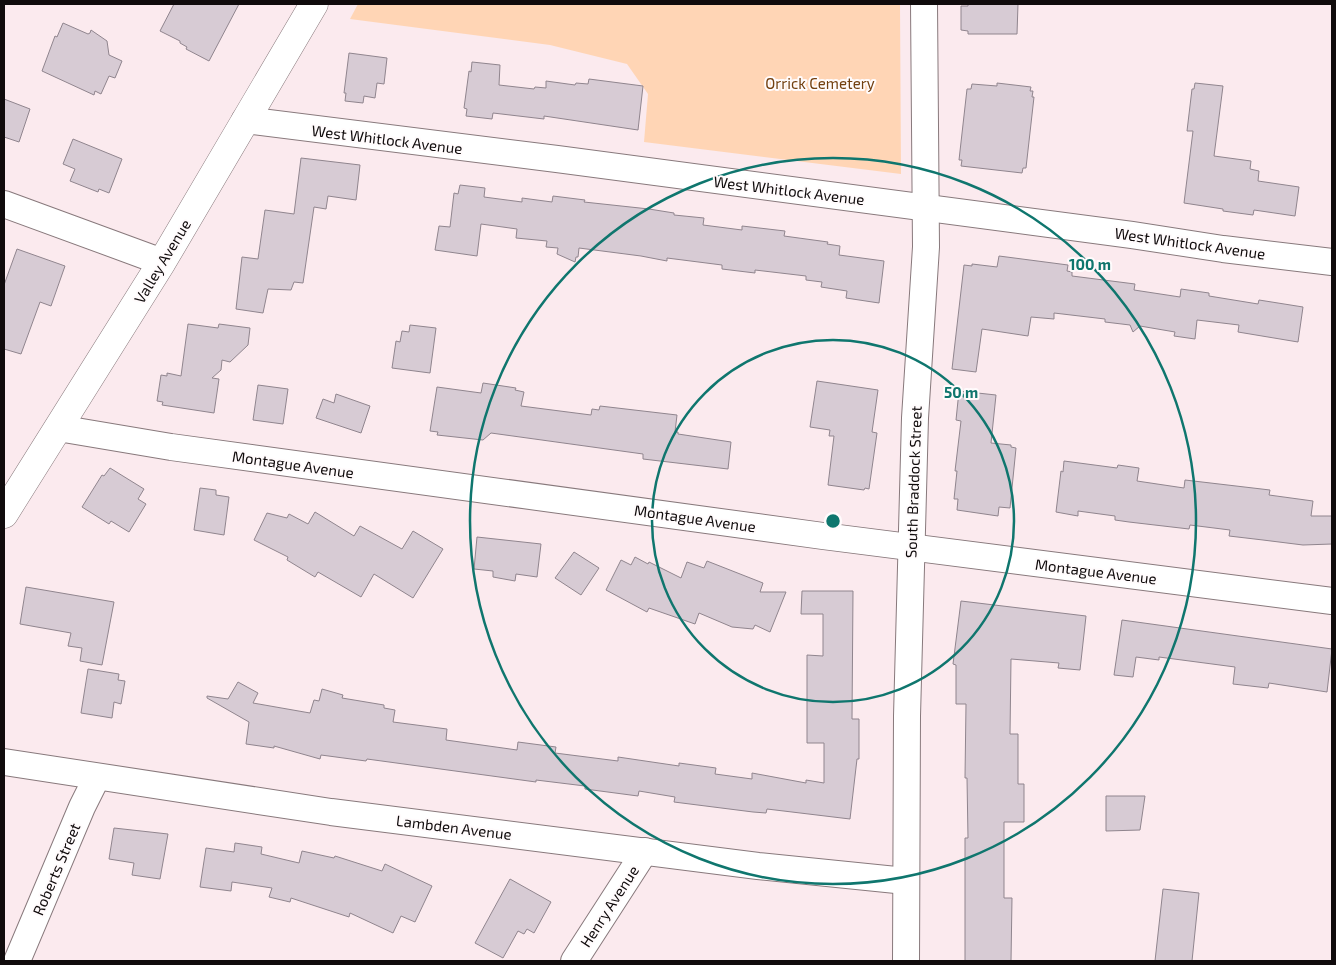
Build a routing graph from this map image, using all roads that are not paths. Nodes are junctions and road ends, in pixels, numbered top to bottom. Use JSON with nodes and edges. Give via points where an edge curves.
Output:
{"nodes":[{"id":1,"x":314,"y":4,"type":"edge"},
{"id":2,"x":924,"y":4,"type":"edge"},
{"id":3,"x":245,"y":120,"type":"junction"},
{"id":4,"x":4,"y":204,"type":"edge"},
{"id":5,"x":926,"y":208,"type":"junction"},
{"id":6,"x":162,"y":262,"type":"junction"},
{"id":7,"x":1332,"y":262,"type":"edge"},
{"id":8,"x":58,"y":428,"type":"junction"},
{"id":9,"x":4,"y":514,"type":"edge"},
{"id":10,"x":911,"y":548,"type":"junction"},
{"id":11,"x":1332,"y":601,"type":"edge"},
{"id":12,"x":4,"y":762,"type":"edge"},
{"id":13,"x":97,"y":777,"type":"junction"},
{"id":14,"x":645,"y":851,"type":"junction"},
{"id":15,"x":906,"y":880,"type":"junction"},
{"id":16,"x":17,"y":961,"type":"edge"},
{"id":17,"x":574,"y":961,"type":"edge"},
{"id":18,"x":906,"y":961,"type":"edge"}],
"edges":[{"from":1,"to":3,"type":"main road","name":"Valley Avenue"},
{"from":2,"to":5,"type":"street","name":"South Braddock Street"},
{"from":3,"to":5,"type":"street","name":"West Whitlock Avenue"},
{"from":3,"to":6,"type":"main road","name":"Valley Avenue"},
{"from":4,"to":6,"type":"street"},
{"from":5,"to":7,"type":"street","name":"West Whitlock Avenue"},
{"from":5,"to":10,"type":"street","name":"South Braddock Street","via":[[914,418]]},
{"from":6,"to":8,"type":"main road","name":"Valley Avenue"},
{"from":8,"to":9,"type":"main road","name":"Valley Avenue"},
{"from":8,"to":10,"type":"street","name":"Montague Avenue","via":[[171,447]]},
{"from":10,"to":11,"type":"street","name":"Montague Avenue"},
{"from":10,"to":15,"type":"street","name":"South Braddock Street"},
{"from":12,"to":13,"type":"street","name":"Lambden Avenue"},
{"from":13,"to":14,"type":"street","name":"Lambden Avenue","via":[[331,812]]},
{"from":13,"to":16,"type":"street","name":"Roberts Street"},
{"from":14,"to":15,"type":"street","name":"Lambden Avenue"},
{"from":14,"to":17,"type":"street","name":"Henry Avenue"},
{"from":15,"to":18,"type":"street","name":"South Braddock Street"}]}
